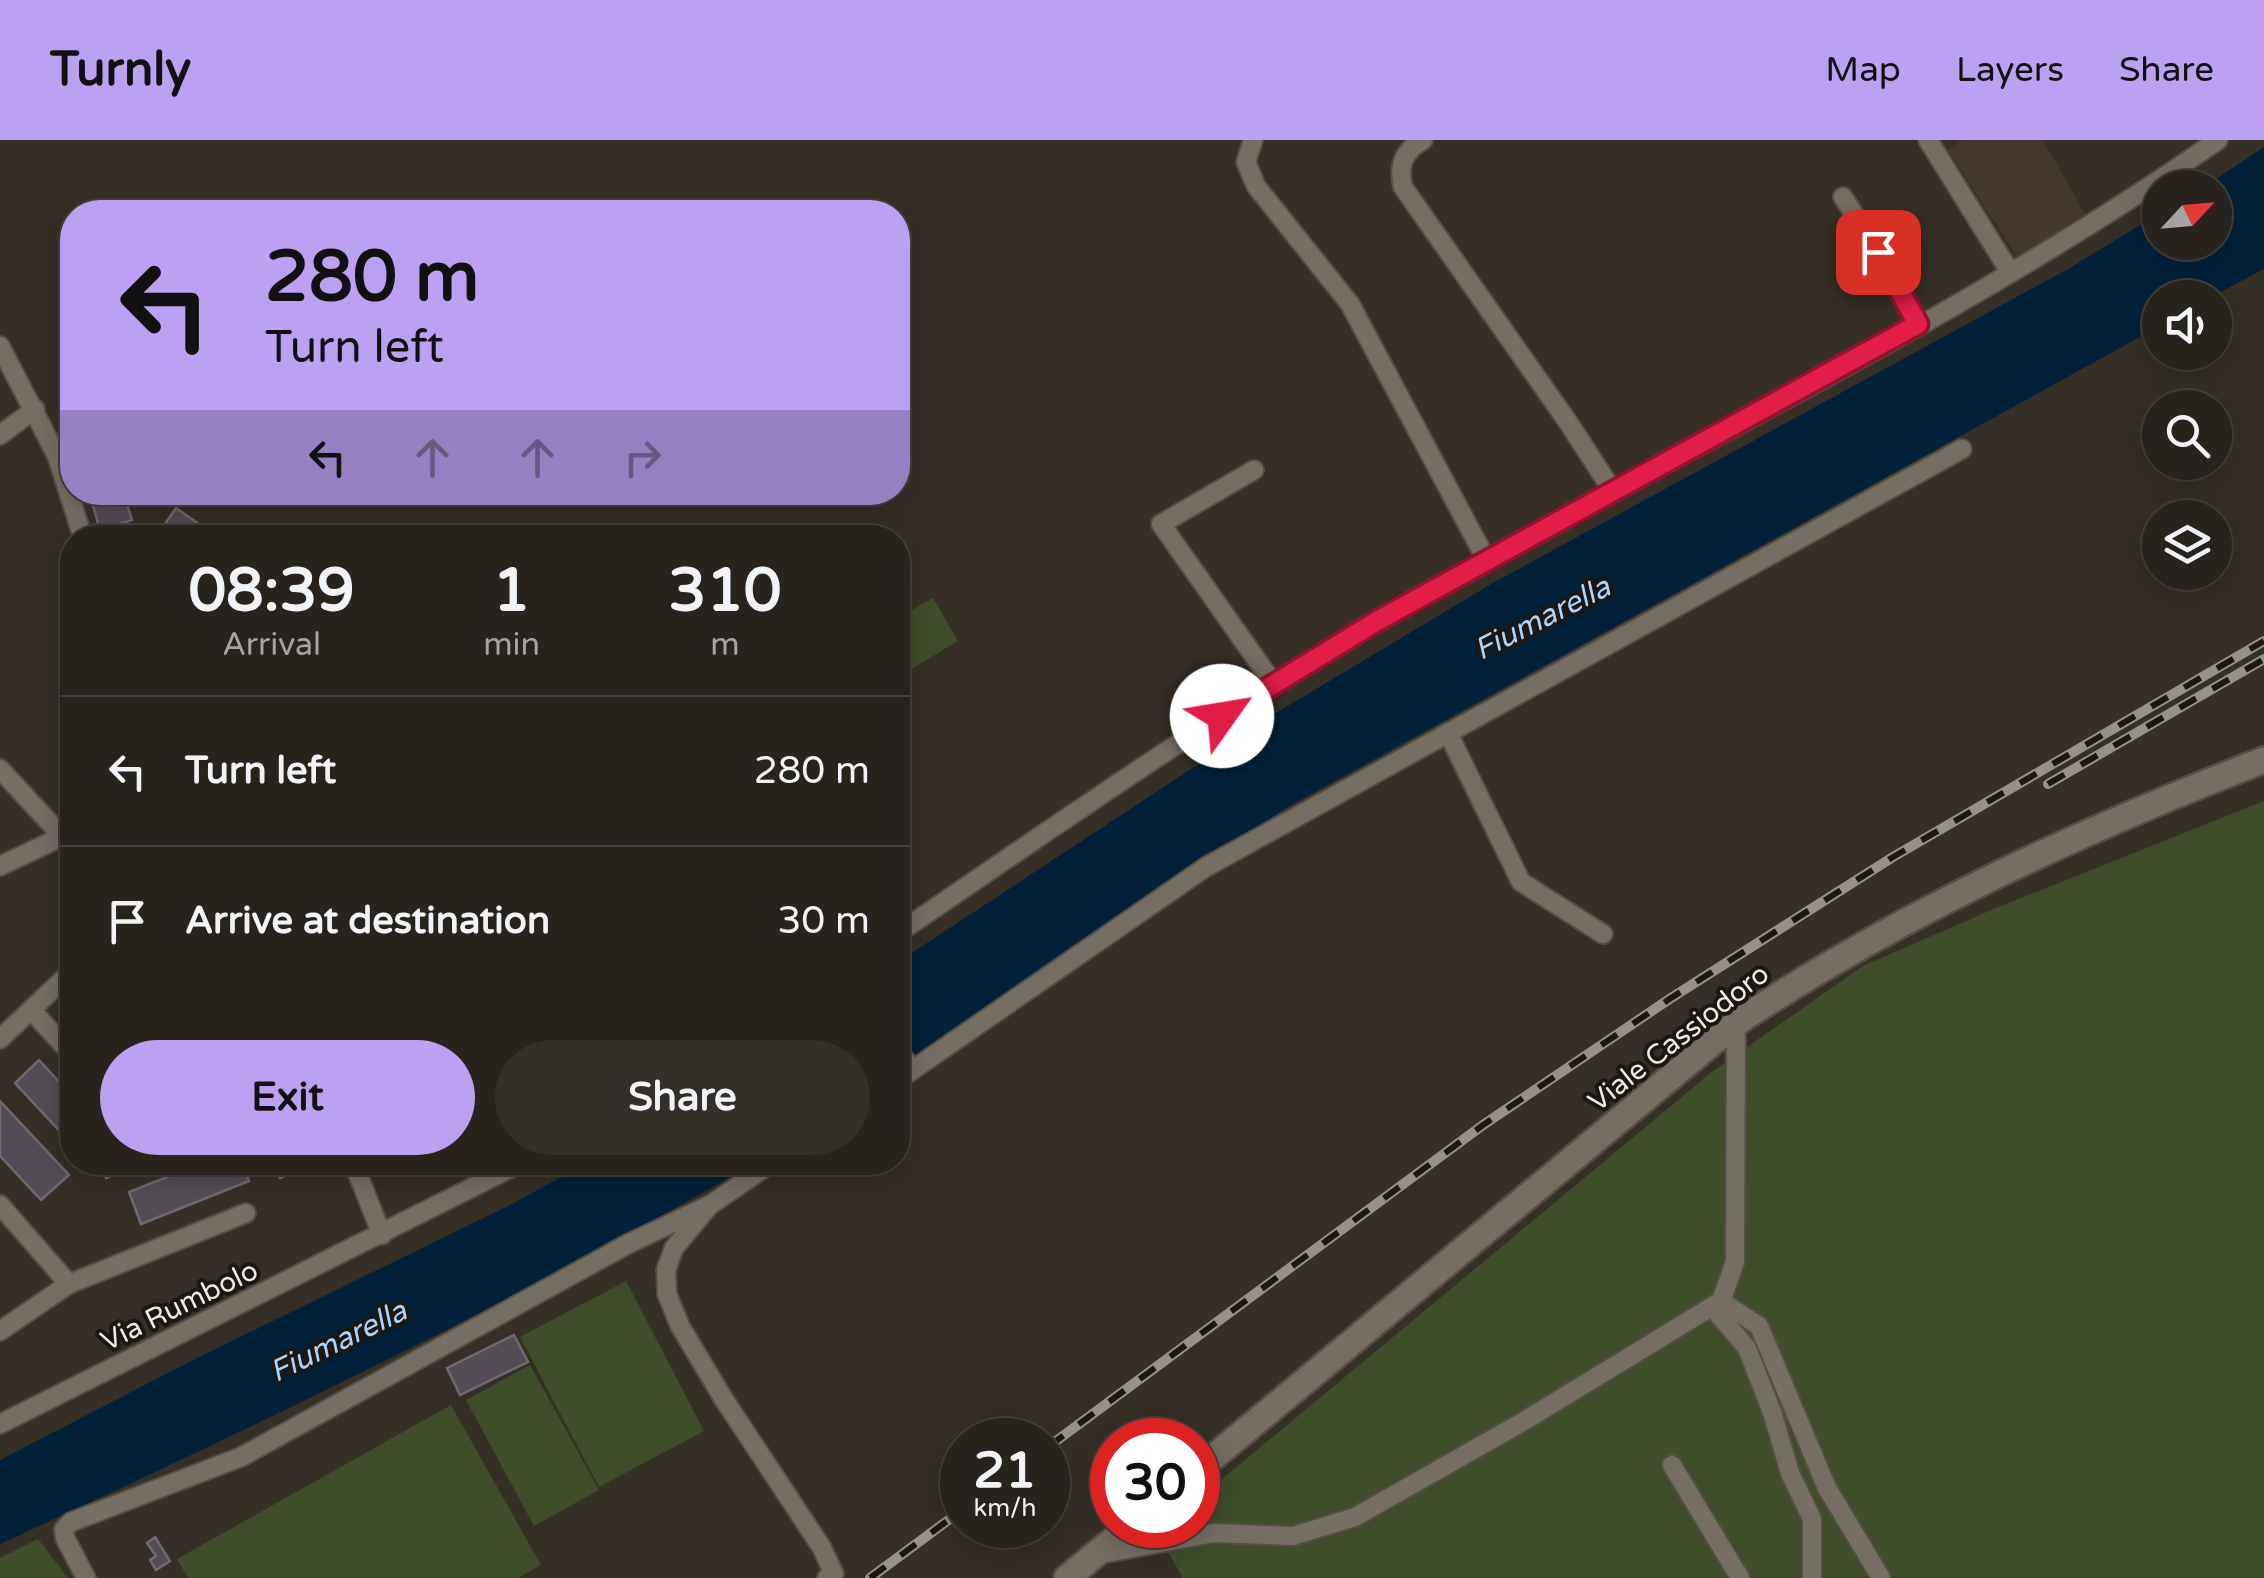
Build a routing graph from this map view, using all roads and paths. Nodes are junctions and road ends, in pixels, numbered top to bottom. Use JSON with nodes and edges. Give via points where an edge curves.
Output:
{"nodes":[{"id":1,"x":1253,"y":140,"type":"edge"},
{"id":2,"x":1422,"y":140,"type":"edge"},
{"id":3,"x":1928,"y":140,"type":"edge"},
{"id":4,"x":2218,"y":140,"type":"edge"},
{"id":5,"x":1843,"y":197,"type":"dead end"},
{"id":6,"x":2010,"y":272,"type":"junction"},
{"id":7,"x":1918,"y":324,"type":"junction"},
{"id":8,"x":0,"y":346,"type":"edge"},
{"id":9,"x":34,"y":409,"type":"junction"},
{"id":10,"x":0,"y":435,"type":"edge"},
{"id":11,"x":1962,"y":448,"type":"dead end"},
{"id":12,"x":60,"y":463,"type":"edge"},
{"id":13,"x":1254,"y":470,"type":"dead end"},
{"id":14,"x":1614,"y":493,"type":"junction"},
{"id":15,"x":1487,"y":561,"type":"junction"},
{"id":16,"x":1273,"y":683,"type":"junction"},
{"id":17,"x":1448,"y":733,"type":"junction"},
{"id":18,"x":2264,"y":760,"type":"edge"},
{"id":19,"x":0,"y":768,"type":"edge"},
{"id":20,"x":60,"y":827,"type":"edge"},
{"id":21,"x":60,"y":837,"type":"edge"},
{"id":22,"x":0,"y":866,"type":"edge"},
{"id":23,"x":910,"y":925,"type":"edge"},
{"id":24,"x":1603,"y":934,"type":"dead end"},
{"id":25,"x":60,"y":982,"type":"edge"},
{"id":26,"x":31,"y":1010,"type":"junction"},
{"id":27,"x":1736,"y":1023,"type":"junction"},
{"id":28,"x":0,"y":1039,"type":"edge"},
{"id":29,"x":60,"y":1041,"type":"edge"},
{"id":30,"x":910,"y":1062,"type":"edge"},
{"id":31,"x":358,"y":1175,"type":"edge"},
{"id":32,"x":498,"y":1175,"type":"edge"},
{"id":33,"x":754,"y":1175,"type":"edge"},
{"id":34,"x":710,"y":1205,"type":"junction"},
{"id":35,"x":0,"y":1206,"type":"edge"},
{"id":36,"x":246,"y":1213,"type":"dead end"},
{"id":37,"x":382,"y":1235,"type":"junction"},
{"id":38,"x":69,"y":1284,"type":"junction"},
{"id":39,"x":1716,"y":1304,"type":"junction"},
{"id":40,"x":0,"y":1330,"type":"edge"},
{"id":41,"x":0,"y":1424,"type":"edge"},
{"id":42,"x":1220,"y":1452,"type":"edge"},
{"id":43,"x":1672,"y":1465,"type":"dead end"},
{"id":44,"x":1103,"y":1548,"type":"edge"},
{"id":45,"x":1095,"y":1555,"type":"junction"},
{"id":46,"x":831,"y":1576,"type":"edge"},
{"id":47,"x":86,"y":1578,"type":"edge"},
{"id":48,"x":1067,"y":1578,"type":"edge"},
{"id":49,"x":1740,"y":1578,"type":"edge"},
{"id":50,"x":1812,"y":1578,"type":"edge"},
{"id":51,"x":1881,"y":1578,"type":"edge"}],
"edges":[{"from":1,"to":15,"type":"street","via":[[1246,162],[1256,186],[1350,304]]},
{"from":2,"to":14,"type":"street","via":[[1402,160],[1403,187]]},
{"from":3,"to":6,"type":"street"},
{"from":4,"to":6,"type":"street"},
{"from":5,"to":7,"type":"street"},
{"from":6,"to":7,"type":"street"},
{"from":7,"to":14,"type":"street"},
{"from":8,"to":9,"type":"street"},
{"from":9,"to":10,"type":"street"},
{"from":9,"to":12,"type":"street"},
{"from":11,"to":17,"type":"street"},
{"from":13,"to":16,"type":"street","via":[[1161,524]]},
{"from":14,"to":15,"type":"street"},
{"from":15,"to":16,"type":"street"},
{"from":16,"to":23,"type":"street"},
{"from":17,"to":24,"type":"street","via":[[1521,882]]},
{"from":17,"to":30,"type":"street","via":[[1206,867]]},
{"from":18,"to":27,"type":"main road","name":"Viale Cassiodoro","via":[[2055,846],[1798,982]]},
{"from":19,"to":20,"type":"street"},
{"from":21,"to":22,"type":"street"},
{"from":25,"to":26,"type":"street"},
{"from":26,"to":28,"type":"street"},
{"from":26,"to":29,"type":"street"},
{"from":27,"to":39,"type":"street","via":[[1735,1262]]},
{"from":27,"to":42,"type":"main road","name":"Viale Cassiodoro"},
{"from":31,"to":37,"type":"street"},
{"from":32,"to":37,"type":"street","name":"Via Rumbolo"},
{"from":33,"to":34,"type":"street"},
{"from":34,"to":46,"type":"street","via":[[674,1248],[666,1270],[668,1294],[732,1413],[822,1548]]},
{"from":34,"to":47,"type":"street","via":[[241,1457],[71,1522],[65,1538]]},
{"from":35,"to":38,"type":"street"},
{"from":36,"to":38,"type":"street"},
{"from":37,"to":41,"type":"street","name":"Via Rumbolo"},
{"from":38,"to":40,"type":"street"},
{"from":39,"to":45,"type":"street","via":[[1355,1517],[1292,1536],[1214,1533]]},
{"from":39,"to":50,"type":"street","via":[[1746,1348],[1812,1518]]},
{"from":39,"to":51,"type":"street","via":[[1758,1326],[1827,1488]]},
{"from":43,"to":49,"type":"street"},
{"from":44,"to":45,"type":"main road"},
{"from":45,"to":48,"type":"main road"}]}
